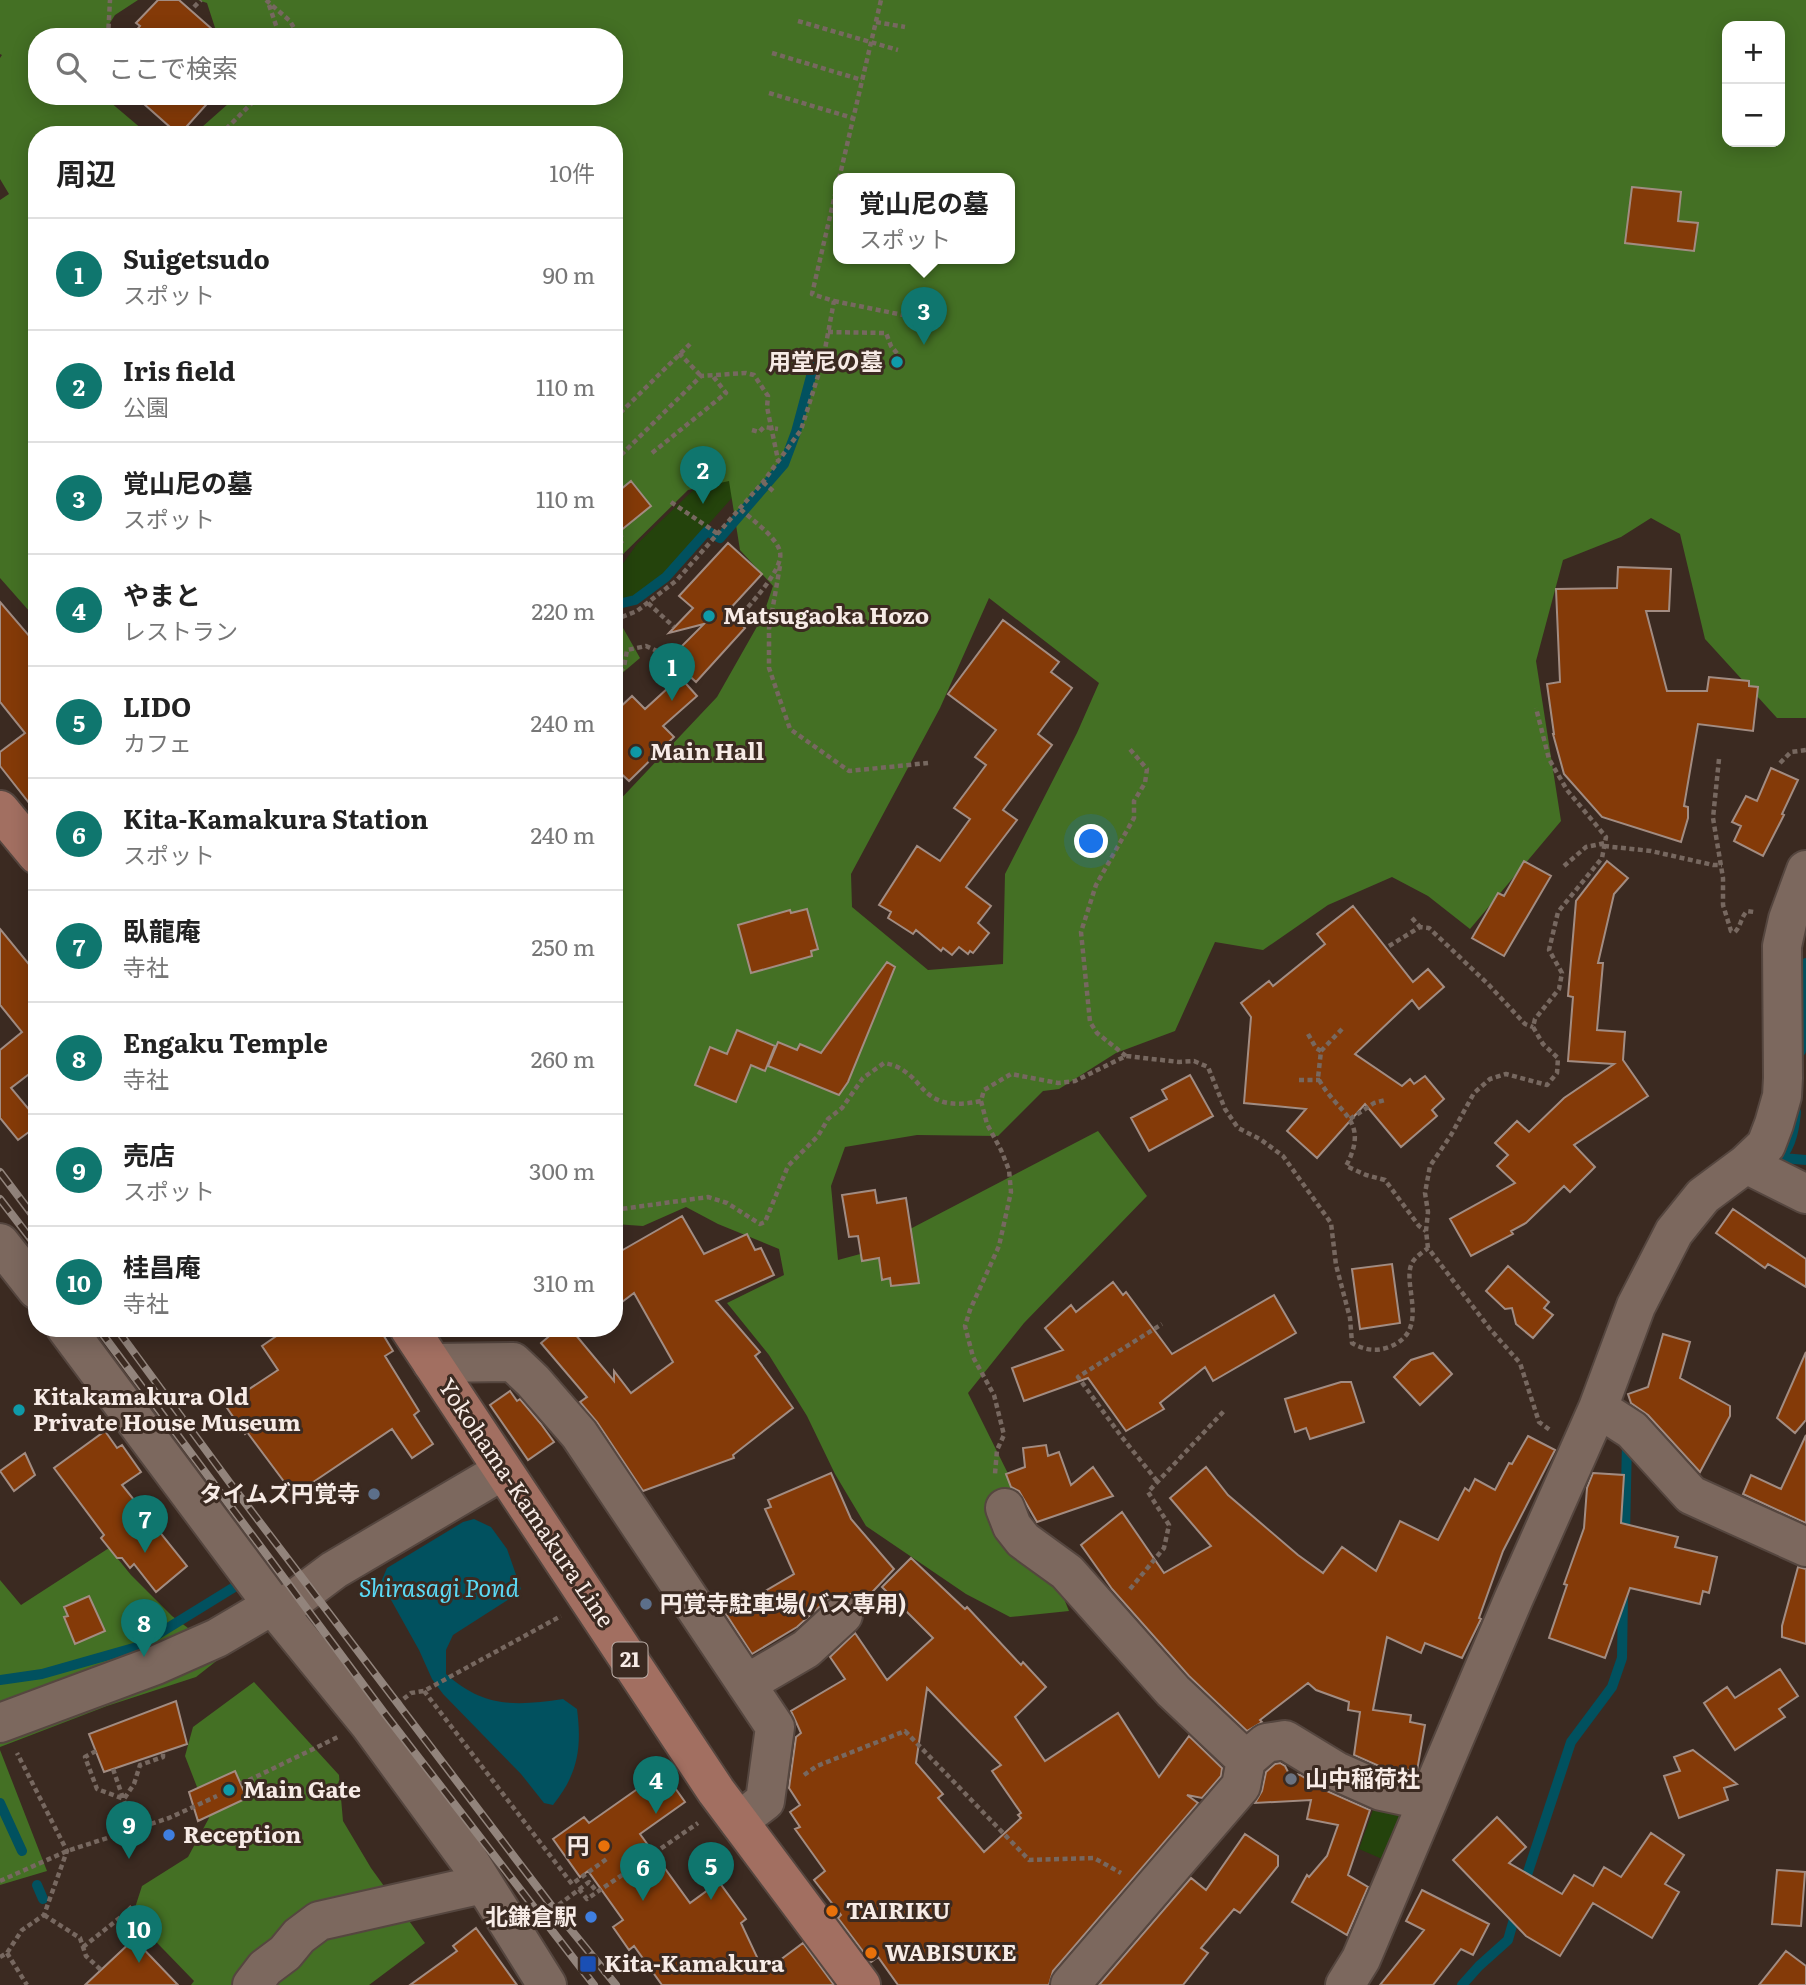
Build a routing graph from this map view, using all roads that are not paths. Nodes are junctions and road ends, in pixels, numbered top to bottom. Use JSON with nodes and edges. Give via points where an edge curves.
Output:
{"nodes":[{"id":1,"x":0,"y":810,"type":"edge"},
{"id":2,"x":28,"y":844,"type":"edge"},
{"id":3,"x":1806,"y":870,"type":"edge"},
{"id":4,"x":1746,"y":1164,"type":"junction"},
{"id":5,"x":1806,"y":1194,"type":"edge"},
{"id":6,"x":0,"y":1243,"type":"edge"},
{"id":7,"x":28,"y":1279,"type":"edge"},
{"id":8,"x":73,"y":1337,"type":"edge"},
{"id":9,"x":415,"y":1337,"type":"edge"},
{"id":10,"x":432,"y":1363,"type":"junction"},
{"id":11,"x":1598,"y":1408,"type":"junction"},
{"id":12,"x":502,"y":1471,"type":"junction"},
{"id":13,"x":1005,"y":1508,"type":"road end"},
{"id":14,"x":1806,"y":1547,"type":"edge"},
{"id":15,"x":276,"y":1608,"type":"junction"},
{"id":16,"x":843,"y":1615,"type":"dead end"},
{"id":17,"x":746,"y":1684,"type":"junction"},
{"id":18,"x":1,"y":1722,"type":"edge"},
{"id":19,"x":1246,"y":1760,"type":"junction"},
{"id":20,"x":1428,"y":1801,"type":"junction"},
{"id":21,"x":737,"y":1813,"type":"junction"},
{"id":22,"x":483,"y":1884,"type":"junction"},
{"id":23,"x":251,"y":1985,"type":"edge"},
{"id":24,"x":547,"y":1985,"type":"edge"},
{"id":25,"x":861,"y":1985,"type":"edge"},
{"id":26,"x":1070,"y":1985,"type":"edge"},
{"id":27,"x":1345,"y":1985,"type":"edge"}],
"edges":[{"from":1,"to":2,"type":"main road"},
{"from":3,"to":4,"type":"street","via":[[1782,946],[1782,1096],[1766,1145]]},
{"from":4,"to":5,"type":"street"},
{"from":4,"to":11,"type":"street","via":[[1703,1196],[1674,1232],[1636,1306]]},
{"from":6,"to":7,"type":"street"},
{"from":8,"to":15,"type":"street"},
{"from":9,"to":10,"type":"main road","name":"Yokohama-Kamakura Line","number":"21"},
{"from":10,"to":12,"type":"main road","name":"Yokohama-Kamakura Line","number":"21"},
{"from":10,"to":17,"type":"street","via":[[513,1362],[533,1381],[579,1434]]},
{"from":11,"to":14,"type":"street","via":[[1632,1430],[1691,1495]]},
{"from":11,"to":20,"type":"street"},
{"from":12,"to":15,"type":"street"},
{"from":12,"to":21,"type":"main road","name":"Yokohama-Kamakura Line","number":"21"},
{"from":13,"to":19,"type":"street","via":[[1023,1540],[1066,1572],[1174,1691]]},
{"from":15,"to":18,"type":"street","via":[[156,1664]]},
{"from":15,"to":22,"type":"street","via":[[370,1725]]},
{"from":16,"to":17,"type":"street","via":[[806,1649]]},
{"from":17,"to":21,"type":"street","via":[[775,1727]]},
{"from":19,"to":20,"type":"street","via":[[1266,1742],[1285,1740],[1381,1791]]},
{"from":19,"to":26,"type":"street","via":[[1241,1786]]},
{"from":20,"to":27,"type":"street","via":[[1361,1959]]},
{"from":21,"to":25,"type":"main road","name":"Yokohama-Kamakura Line","number":"21"},
{"from":22,"to":23,"type":"street","via":[[319,1921]]},
{"from":22,"to":24,"type":"street"}]}
